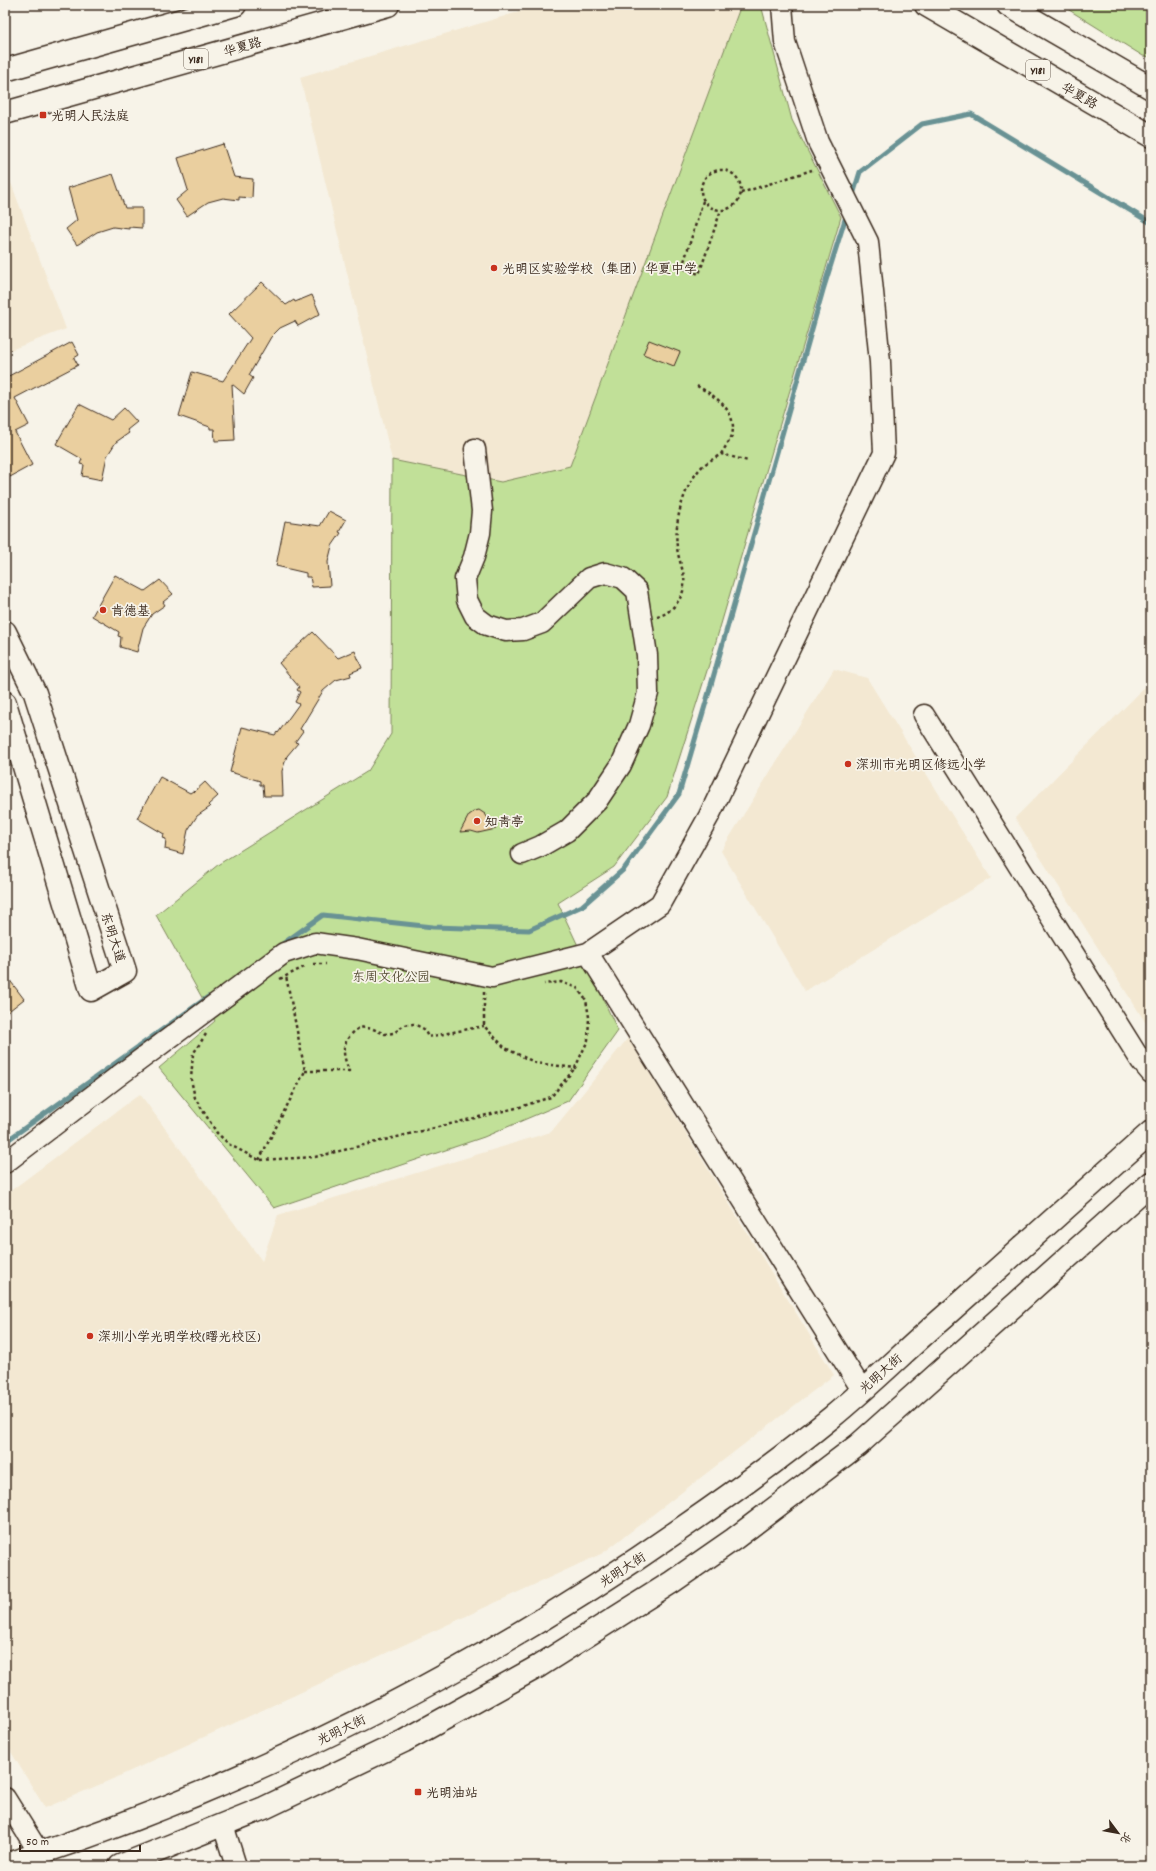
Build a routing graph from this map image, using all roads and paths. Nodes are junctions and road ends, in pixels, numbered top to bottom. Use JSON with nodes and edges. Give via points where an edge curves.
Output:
{"nodes":[{"id":1,"x":235,"y":5,"type":"edge"},
{"id":2,"x":388,"y":5,"type":"edge"},
{"id":3,"x":782,"y":5,"type":"edge"},
{"id":4,"x":926,"y":5,"type":"edge"},
{"id":5,"x":1008,"y":5,"type":"edge"},
{"id":6,"x":5,"y":70,"type":"edge"},
{"id":7,"x":1151,"y":88,"type":"edge"},
{"id":8,"x":5,"y":113,"type":"edge"},
{"id":9,"x":1151,"y":136,"type":"edge"},
{"id":10,"x":829,"y":164,"type":"junction"},
{"id":11,"x":741,"y":193,"type":"junction"},
{"id":12,"x":703,"y":201,"type":"junction"},
{"id":13,"x":721,"y":210,"type":"junction"},
{"id":14,"x":697,"y":386,"type":"dead end"},
{"id":15,"x":475,"y":449,"type":"dead end"},
{"id":16,"x":721,"y":454,"type":"junction"},
{"id":17,"x":748,"y":461,"type":"dead end"},
{"id":18,"x":643,"y":620,"type":"junction"},
{"id":19,"x":5,"y":632,"type":"edge"},
{"id":20,"x":5,"y":703,"type":"edge"},
{"id":21,"x":924,"y":715,"type":"dead end"},
{"id":22,"x":522,"y":854,"type":"dead end"},
{"id":23,"x":588,"y":953,"type":"junction"},
{"id":24,"x":329,"y":964,"type":"dead end"},
{"id":25,"x":286,"y":976,"type":"junction"},
{"id":26,"x":275,"y":982,"type":"dead end"},
{"id":27,"x":542,"y":984,"type":"dead end"},
{"id":28,"x":476,"y":990,"type":"dead end"},
{"id":29,"x":492,"y":990,"type":"dead end"},
{"id":30,"x":484,"y":991,"type":"junction"},
{"id":31,"x":484,"y":1026,"type":"junction"},
{"id":32,"x":206,"y":1033,"type":"dead end"},
{"id":33,"x":575,"y":1068,"type":"junction"},
{"id":34,"x":305,"y":1071,"type":"junction"},
{"id":35,"x":1151,"y":1073,"type":"edge"},
{"id":36,"x":1151,"y":1132,"type":"edge"},
{"id":37,"x":259,"y":1160,"type":"junction"},
{"id":38,"x":5,"y":1163,"type":"edge"},
{"id":39,"x":1151,"y":1183,"type":"edge"},
{"id":40,"x":862,"y":1390,"type":"junction"},
{"id":41,"x":5,"y":1798,"type":"edge"},
{"id":42,"x":223,"y":1825,"type":"junction"},
{"id":43,"x":40,"y":1854,"type":"junction"},
{"id":44,"x":5,"y":1865,"type":"edge"},
{"id":45,"x":120,"y":1866,"type":"edge"},
{"id":46,"x":236,"y":1866,"type":"edge"}],
"edges":[{"from":1,"to":6,"type":"main road"},
{"from":2,"to":8,"type":"main road","name":"华夏路","number":"Y181"},
{"from":3,"to":10,"type":"street","via":[[785,42],[818,142]]},
{"from":4,"to":9,"type":"main road","name":"华夏路","number":"Y181"},
{"from":5,"to":7,"type":"main road"},
{"from":10,"to":11,"type":"path"},
{"from":10,"to":23,"type":"street","via":[[868,242],[880,362],[884,453],[709,816],[660,904]]},
{"from":11,"to":12,"type":"path","via":[[739,180],[735,175],[723,169],[716,169],[705,176],[702,182],[700,195]]},
{"from":11,"to":13,"type":"path","via":[[734,205]]},
{"from":12,"to":13,"type":"path","via":[[714,210]]},
{"from":12,"to":13,"type":"path","via":[[682,268],[699,274]]},
{"from":14,"to":16,"type":"path","via":[[711,393],[725,406],[733,421],[731,437]]},
{"from":15,"to":18,"type":"street","via":[[482,511],[481,526],[474,557],[465,579],[467,600],[475,616],[488,625],[506,631],[523,630],[542,623],[589,578],[605,573],[623,578],[637,591]]},
{"from":16,"to":17,"type":"path"},
{"from":16,"to":18,"type":"path","via":[[699,469],[684,497],[677,523],[676,548],[684,586],[677,603],[663,615]]},
{"from":18,"to":22,"type":"street","via":[[648,693],[639,725],[621,765],[597,802],[567,830]]},
{"from":19,"to":20,"type":"main road","name":"东明大道","via":[[35,693],[125,971],[91,990]]},
{"from":21,"to":35,"type":"street","via":[[1141,1061]]},
{"from":23,"to":38,"type":"street","via":[[492,977],[357,949],[315,943],[284,953]]},
{"from":23,"to":40,"type":"street"},
{"from":24,"to":25,"type":"path","via":[[310,964]]},
{"from":25,"to":26,"type":"path"},
{"from":25,"to":34,"type":"path"},
{"from":27,"to":33,"type":"path","via":[[561,982],[577,988],[586,1000],[589,1017],[588,1040]]},
{"from":28,"to":30,"type":"path"},
{"from":29,"to":30,"type":"path"},
{"from":30,"to":31,"type":"path"},
{"from":31,"to":33,"type":"path","via":[[505,1048],[536,1064]]},
{"from":31,"to":34,"type":"path","via":[[428,1037],[424,1029],[414,1024],[404,1025],[394,1034],[360,1027],[352,1032],[344,1044],[343,1054],[349,1071]]},
{"from":32,"to":37,"type":"path","via":[[193,1054],[191,1079],[195,1098],[217,1132],[230,1145]]},
{"from":33,"to":37,"type":"path","via":[[550,1097],[520,1107],[315,1157]]},
{"from":34,"to":37,"type":"path"},
{"from":36,"to":40,"type":"main road","name":"光明大街"},
{"from":39,"to":42,"type":"main road","via":[[858,1445],[740,1535],[672,1582],[539,1666],[438,1722],[334,1775]]},
{"from":40,"to":43,"type":"main road","name":"光明大街","via":[[773,1463],[649,1552],[460,1667],[386,1707],[248,1772],[178,1802]]},
{"from":41,"to":43,"type":"street"},
{"from":42,"to":45,"type":"main road"},
{"from":42,"to":46,"type":"street"},
{"from":43,"to":44,"type":"main road","name":"光明大街"}]}
